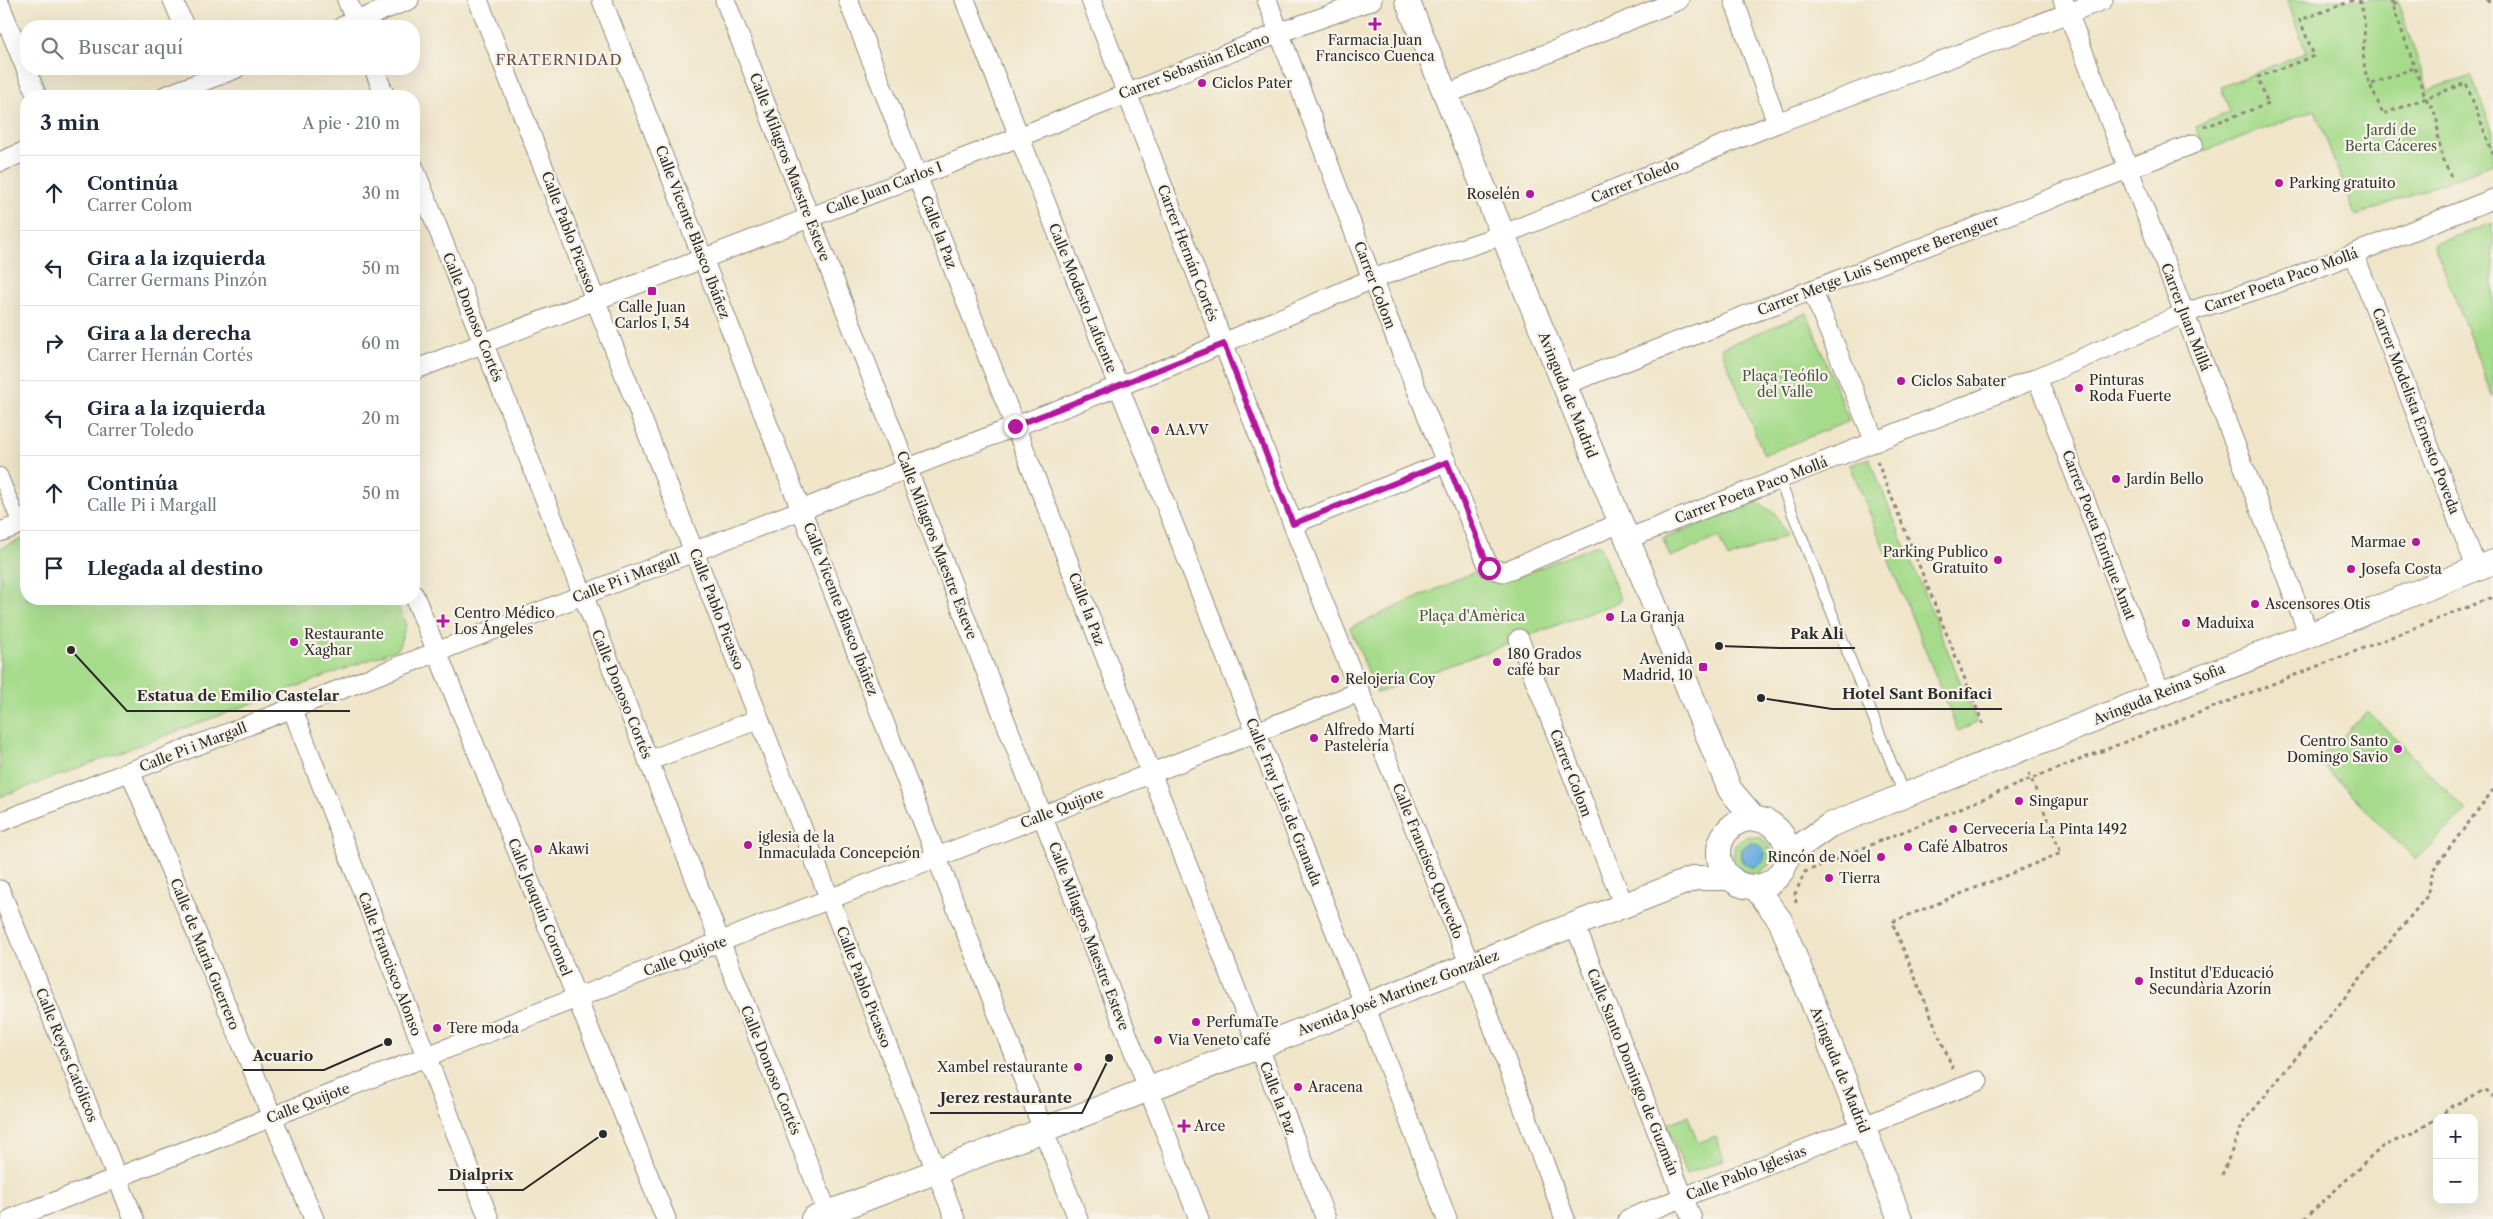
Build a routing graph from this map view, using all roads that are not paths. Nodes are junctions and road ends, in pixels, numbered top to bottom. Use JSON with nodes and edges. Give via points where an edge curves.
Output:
{"nodes":[{"id":1,"x":173,"y":0,"type":"edge"},
{"id":2,"x":347,"y":0,"type":"edge"},
{"id":3,"x":409,"y":0,"type":"edge"},
{"id":4,"x":478,"y":0,"type":"edge"},
{"id":5,"x":602,"y":0,"type":"edge"},
{"id":6,"x":725,"y":0,"type":"edge"},
{"id":7,"x":848,"y":0,"type":"edge"},
{"id":8,"x":965,"y":0,"type":"edge"},
{"id":9,"x":1091,"y":0,"type":"edge"},
{"id":10,"x":1267,"y":0,"type":"edge"},
{"id":11,"x":1372,"y":0,"type":"edge"},
{"id":12,"x":1407,"y":0,"type":"edge"},
{"id":13,"x":1679,"y":0,"type":"edge"},
{"id":14,"x":1734,"y":0,"type":"edge"},
{"id":15,"x":2103,"y":0,"type":"edge"},
{"id":16,"x":0,"y":6,"type":"edge"},
{"id":17,"x":2066,"y":7,"type":"edge"},
{"id":18,"x":181,"y":20,"type":"edge"},
{"id":19,"x":351,"y":20,"type":"edge"},
{"id":20,"x":363,"y":20,"type":"edge"},
{"id":21,"x":1281,"y":32,"type":"junction"},
{"id":22,"x":20,"y":55,"type":"edge"},
{"id":23,"x":28,"y":75,"type":"edge"},
{"id":24,"x":222,"y":75,"type":"edge"},
{"id":25,"x":376,"y":75,"type":"edge"},
{"id":26,"x":206,"y":82,"type":"edge"},
{"id":27,"x":35,"y":90,"type":"edge"},
{"id":28,"x":183,"y":90,"type":"edge"},
{"id":29,"x":383,"y":90,"type":"edge"},
{"id":30,"x":1127,"y":93,"type":"junction"},
{"id":31,"x":1447,"y":94,"type":"junction"},
{"id":32,"x":1777,"y":123,"type":"junction"},
{"id":33,"x":1019,"y":137,"type":"junction"},
{"id":34,"x":2194,"y":137,"type":"road end"},
{"id":35,"x":20,"y":154,"type":"edge"},
{"id":36,"x":0,"y":162,"type":"edge"},
{"id":37,"x":2129,"y":169,"type":"junction"},
{"id":38,"x":916,"y":176,"type":"junction"},
{"id":39,"x":420,"y":183,"type":"edge"},
{"id":40,"x":2493,"y":199,"type":"edge"},
{"id":41,"x":809,"y":216,"type":"junction"},
{"id":42,"x":1502,"y":235,"type":"junction"},
{"id":43,"x":2354,"y":254,"type":"junction"},
{"id":44,"x":702,"y":257,"type":"junction"},
{"id":45,"x":1372,"y":279,"type":"junction"},
{"id":46,"x":1812,"y":290,"type":"junction"},
{"id":47,"x":595,"y":299,"type":"junction"},
{"id":48,"x":2185,"y":314,"type":"junction"},
{"id":49,"x":483,"y":342,"type":"junction"},
{"id":50,"x":1224,"y":344,"type":"junction"},
{"id":51,"x":1168,"y":367,"type":"joint"},
{"id":52,"x":420,"y":368,"type":"edge"},
{"id":53,"x":2037,"y":378,"type":"junction"},
{"id":54,"x":1564,"y":385,"type":"junction"},
{"id":55,"x":1119,"y":386,"type":"junction"},
{"id":56,"x":1015,"y":426,"type":"junction"},
{"id":57,"x":1876,"y":451,"type":"junction"},
{"id":58,"x":1447,"y":462,"type":"junction"},
{"id":59,"x":907,"y":468,"type":"junction"},
{"id":60,"x":0,"y":475,"type":"edge"},
{"id":61,"x":1779,"y":479,"type":"junction"},
{"id":62,"x":802,"y":510,"type":"junction"},
{"id":63,"x":20,"y":517,"type":"edge"},
{"id":64,"x":20,"y":524,"type":"edge"},
{"id":65,"x":1293,"y":524,"type":"junction"},
{"id":66,"x":1623,"y":531,"type":"junction"},
{"id":67,"x":0,"y":532,"type":"edge"},
{"id":68,"x":694,"y":552,"type":"junction"},
{"id":69,"x":2485,"y":566,"type":"edge"},
{"id":70,"x":1318,"y":589,"type":"joint"},
{"id":71,"x":583,"y":595,"type":"junction"},
{"id":72,"x":418,"y":605,"type":"edge"},
{"id":73,"x":2309,"y":635,"type":"junction"},
{"id":74,"x":1519,"y":639,"type":"dead end"},
{"id":75,"x":437,"y":652,"type":"junction"},
{"id":76,"x":1359,"y":692,"type":"junction"},
{"id":77,"x":2161,"y":694,"type":"junction"},
{"id":78,"x":292,"y":708,"type":"junction"},
{"id":79,"x":760,"y":719,"type":"junction"},
{"id":80,"x":1257,"y":732,"type":"junction"},
{"id":81,"x":648,"y":761,"type":"junction"},
{"id":82,"x":130,"y":771,"type":"junction"},
{"id":83,"x":1151,"y":773,"type":"junction"},
{"id":84,"x":1730,"y":790,"type":"junction"},
{"id":85,"x":1904,"y":795,"type":"junction"},
{"id":86,"x":1042,"y":816,"type":"junction"},
{"id":87,"x":1755,"y":819,"type":"junction"},
{"id":88,"x":0,"y":822,"type":"edge"},
{"id":89,"x":1825,"y":827,"type":"junction"},
{"id":90,"x":1729,"y":829,"type":"junction"},
{"id":91,"x":1779,"y":830,"type":"junction"},
{"id":92,"x":1719,"y":854,"type":"junction"},
{"id":93,"x":1787,"y":855,"type":"junction"},
{"id":94,"x":938,"y":857,"type":"junction"},
{"id":95,"x":1778,"y":876,"type":"junction"},
{"id":96,"x":1695,"y":878,"type":"junction"},
{"id":97,"x":1731,"y":878,"type":"junction"},
{"id":98,"x":1755,"y":887,"type":"junction"},
{"id":99,"x":0,"y":890,"type":"edge"},
{"id":100,"x":830,"y":899,"type":"junction"},
{"id":101,"x":1624,"y":906,"type":"junction"},
{"id":102,"x":1789,"y":913,"type":"junction"},
{"id":103,"x":1575,"y":925,"type":"junction"},
{"id":104,"x":720,"y":942,"type":"junction"},
{"id":105,"x":1470,"y":966,"type":"junction"},
{"id":106,"x":576,"y":998,"type":"junction"},
{"id":107,"x":1365,"y":1006,"type":"junction"},
{"id":108,"x":1258,"y":1047,"type":"junction"},
{"id":109,"x":426,"y":1057,"type":"junction"},
{"id":110,"x":1969,"y":1085,"type":"road end"},
{"id":111,"x":1148,"y":1090,"type":"junction"},
{"id":112,"x":272,"y":1117,"type":"junction"},
{"id":113,"x":1863,"y":1128,"type":"junction"},
{"id":114,"x":1045,"y":1130,"type":"junction"},
{"id":115,"x":937,"y":1171,"type":"junction"},
{"id":116,"x":117,"y":1178,"type":"junction"},
{"id":117,"x":1683,"y":1198,"type":"junction"},
{"id":118,"x":824,"y":1217,"type":"edge"},
{"id":119,"x":10,"y":1219,"type":"edge"},
{"id":120,"x":134,"y":1219,"type":"edge"},
{"id":121,"x":314,"y":1219,"type":"edge"},
{"id":122,"x":489,"y":1219,"type":"edge"},
{"id":123,"x":666,"y":1219,"type":"edge"},
{"id":124,"x":955,"y":1219,"type":"edge"},
{"id":125,"x":1078,"y":1219,"type":"edge"},
{"id":126,"x":1199,"y":1219,"type":"edge"},
{"id":127,"x":1326,"y":1219,"type":"edge"},
{"id":128,"x":1447,"y":1219,"type":"edge"},
{"id":129,"x":1565,"y":1219,"type":"edge"},
{"id":130,"x":1628,"y":1219,"type":"edge"},
{"id":131,"x":1692,"y":1219,"type":"edge"},
{"id":132,"x":1900,"y":1219,"type":"edge"}],
"edges":[{"from":1,"to":18,"type":"street"},
{"from":2,"to":19,"type":"street"},
{"from":3,"to":20,"type":"street"},
{"from":4,"to":47,"type":"street","name":"Calle Pablo Picasso"},
{"from":5,"to":44,"type":"street","name":"Calle Vicente Blasco Ibáñez"},
{"from":6,"to":41,"type":"street","name":"Calle Milagros Maestre Esteve"},
{"from":7,"to":38,"type":"street","name":"Calle la Paz"},
{"from":8,"to":33,"type":"street","name":"Calle Modesto Lafuente"},
{"from":9,"to":30,"type":"street","name":"Carrer Hernán Cortés"},
{"from":10,"to":21,"type":"street","name":"Carrer Colom"},
{"from":11,"to":21,"type":"street","name":"Carrer Sebastián Elcano"},
{"from":12,"to":31,"type":"street","name":"Avinguda de Madrid"},
{"from":13,"to":31,"type":"street"},
{"from":14,"to":32,"type":"street"},
{"from":15,"to":17,"type":"street","name":"Carrer Toledo"},
{"from":16,"to":22,"type":"street"},
{"from":17,"to":32,"type":"street","name":"Carrer Toledo"},
{"from":17,"to":37,"type":"street","name":"Carrer Juan Millá"},
{"from":21,"to":30,"type":"street","name":"Carrer Sebastián Elcano"},
{"from":21,"to":45,"type":"street","name":"Carrer Colom"},
{"from":23,"to":27,"type":"street"},
{"from":24,"to":26,"type":"street"},
{"from":25,"to":29,"type":"street"},
{"from":26,"to":28,"type":"street"},
{"from":30,"to":33,"type":"street","name":"Carrer Sebastián Elcano"},
{"from":30,"to":50,"type":"street","name":"Carrer Hernán Cortés"},
{"from":31,"to":42,"type":"street","name":"Avinguda de Madrid"},
{"from":32,"to":42,"type":"street","name":"Carrer Toledo"},
{"from":33,"to":38,"type":"street","name":"Calle Juan Carlos I"},
{"from":33,"to":55,"type":"street","name":"Calle Modesto Lafuente"},
{"from":34,"to":37,"type":"street","name":"Carrer Metge Luis Sempere Berenguer"},
{"from":35,"to":36,"type":"street"},
{"from":37,"to":46,"type":"street","name":"Carrer Metge Luis Sempere Berenguer"},
{"from":37,"to":48,"type":"street","name":"Carrer Juan Millá"},
{"from":38,"to":41,"type":"street","name":"Calle Juan Carlos I"},
{"from":38,"to":56,"type":"street","name":"Calle la Paz"},
{"from":39,"to":49,"type":"street","name":"Calle Donoso Cortés"},
{"from":40,"to":43,"type":"street","name":"Carrer Poeta Paco Mollá"},
{"from":41,"to":44,"type":"street","name":"Calle Juan Carlos I"},
{"from":41,"to":59,"type":"street","name":"Calle Milagros Maestre Esteve"},
{"from":42,"to":45,"type":"street","name":"Carrer Toledo"},
{"from":42,"to":54,"type":"street","name":"Avinguda de Madrid"},
{"from":43,"to":48,"type":"street","name":"Carrer Poeta Paco Mollá"},
{"from":43,"to":69,"type":"street","name":"Carrer Modelista Ernesto Poveda"},
{"from":44,"to":47,"type":"street","name":"Calle Juan Carlos I"},
{"from":44,"to":62,"type":"street","name":"Calle Vicente Blasco Ibáñez"},
{"from":45,"to":50,"type":"street","name":"Carrer Toledo"},
{"from":45,"to":58,"type":"street","name":"Carrer Colom"},
{"from":46,"to":54,"type":"street","name":"Carrer Metge Luis Sempere Berenguer"},
{"from":46,"to":57,"type":"street"},
{"from":47,"to":49,"type":"street","name":"Calle Juan Carlos I"},
{"from":47,"to":68,"type":"street","name":"Calle Pablo Picasso"},
{"from":48,"to":53,"type":"street","name":"Carrer Poeta Paco Mollá"},
{"from":48,"to":73,"type":"street","name":"Carrer Juan Millá"},
{"from":49,"to":52,"type":"street","name":"Calle Juan Carlos I"},
{"from":49,"to":71,"type":"street","name":"Calle Donoso Cortés"},
{"from":50,"to":51,"type":"street","name":"Carrer Toledo"},
{"from":50,"to":65,"type":"street","name":"Carrer Hernán Cortés"},
{"from":51,"to":55,"type":"street","name":"Calle Pi i Margall"},
{"from":53,"to":57,"type":"street","name":"Carrer Poeta Paco Mollá"},
{"from":53,"to":77,"type":"street","name":"Carrer Poeta Enrique Amat"},
{"from":54,"to":66,"type":"street","name":"Avinguda de Madrid"},
{"from":55,"to":56,"type":"street","name":"Calle Pi i Margall"},
{"from":55,"to":80,"type":"street","name":"Calle Fray Luis de Granada"},
{"from":56,"to":59,"type":"street","name":"Calle Pi i Margall"},
{"from":56,"to":83,"type":"street","name":"Calle la Paz"},
{"from":57,"to":61,"type":"street","name":"Carrer Poeta Paco Mollá"},
{"from":58,"to":65,"type":"street"},
{"from":58,"to":66,"type":"street","name":"Carrer Colom","via":[[1489,568],[1504,572]]},
{"from":59,"to":62,"type":"street","name":"Calle Pi i Margall"},
{"from":59,"to":86,"type":"street","name":"Calle Milagros Maestre Esteve"},
{"from":60,"to":63,"type":"street"},
{"from":61,"to":66,"type":"street","name":"Carrer Poeta Paco Mollá"},
{"from":61,"to":85,"type":"lane"},
{"from":62,"to":68,"type":"street","name":"Calle Pi i Margall"},
{"from":62,"to":94,"type":"street","name":"Calle Vicente Blasco Ibáñez"},
{"from":64,"to":67,"type":"street"},
{"from":65,"to":70,"type":"street","name":"Carrer Hernán Cortés"},
{"from":66,"to":84,"type":"street","name":"Avinguda de Madrid"},
{"from":68,"to":71,"type":"street","name":"Calle Pi i Margall"},
{"from":68,"to":79,"type":"street","name":"Calle Pablo Picasso"},
{"from":69,"to":73,"type":"street","name":"Avinguda Reina Sofia"},
{"from":70,"to":76,"type":"street","name":"Calle Francisco Quevedo"},
{"from":71,"to":75,"type":"street","name":"Calle Pi i Margall"},
{"from":71,"to":81,"type":"street","name":"Calle Donoso Cortés"},
{"from":72,"to":75,"type":"street","name":"Calle Joaquín Coronel"},
{"from":73,"to":77,"type":"street","name":"Avinguda Reina Sofia"},
{"from":74,"to":101,"type":"street","name":"Carrer Colom"},
{"from":75,"to":78,"type":"street","name":"Calle Pi i Margall"},
{"from":75,"to":106,"type":"street","name":"Calle Joaquín Coronel"},
{"from":76,"to":80,"type":"street","name":"Calle Quijote"},
{"from":76,"to":105,"type":"street","name":"Calle Francisco Quevedo"},
{"from":77,"to":85,"type":"street","name":"Avinguda Reina Sofia"},
{"from":78,"to":82,"type":"street","name":"Calle Pi i Margall"},
{"from":78,"to":109,"type":"street","name":"Calle Francisco Alonso"},
{"from":79,"to":81,"type":"street"},
{"from":79,"to":100,"type":"street","name":"Calle Pablo Picasso"},
{"from":80,"to":83,"type":"street","name":"Calle Quijote"},
{"from":80,"to":107,"type":"street","name":"Calle Fray Luis de Granada"},
{"from":81,"to":104,"type":"street","name":"Calle Donoso Cortés"},
{"from":82,"to":88,"type":"street","name":"Calle Pi i Margall"},
{"from":82,"to":112,"type":"street","name":"Calle de María Guerrero"},
{"from":83,"to":86,"type":"street","name":"Calle Quijote"},
{"from":83,"to":108,"type":"street","name":"Calle la Paz"},
{"from":84,"to":87,"type":"street","name":"Avinguda de Madrid"},
{"from":84,"to":90,"type":"street","name":"Avinguda de Madrid"},
{"from":85,"to":89,"type":"street","name":"Avinguda Reina Sofia"},
{"from":86,"to":94,"type":"street","name":"Calle Quijote"},
{"from":86,"to":111,"type":"street","name":"Calle Milagros Maestre Esteve"},
{"from":87,"to":90,"type":"street","via":[[1740,822]]},
{"from":87,"to":91,"type":"street","via":[[1768,822]]},
{"from":89,"to":91,"type":"street","name":"Avinguda Reina Sofia"},
{"from":89,"to":93,"type":"street","name":"Avinguda Reina Sofia"},
{"from":90,"to":92,"type":"street","via":[[1721,841]]},
{"from":91,"to":93,"type":"street"},
{"from":92,"to":96,"type":"street"},
{"from":92,"to":97,"type":"street","via":[[1722,866]]},
{"from":93,"to":95,"type":"street"},
{"from":94,"to":100,"type":"street","name":"Calle Quijote"},
{"from":94,"to":114,"type":"street","name":"Calle Vicente Blasco Ibáñez"},
{"from":95,"to":98,"type":"street","via":[[1768,884]]},
{"from":95,"to":102,"type":"street","name":"Avinguda de Madrid"},
{"from":96,"to":97,"type":"street"},
{"from":96,"to":101,"type":"street","name":"Avenida José Martínez González"},
{"from":97,"to":98,"type":"street"},
{"from":98,"to":102,"type":"street","name":"Avinguda de Madrid"},
{"from":99,"to":116,"type":"street","name":"Calle Reyes Católicos"},
{"from":100,"to":104,"type":"street","name":"Calle Quijote"},
{"from":100,"to":115,"type":"street","name":"Calle Pablo Picasso"},
{"from":101,"to":103,"type":"street","name":"Avenida José Martínez González"},
{"from":102,"to":113,"type":"street","name":"Avinguda de Madrid"},
{"from":103,"to":105,"type":"street","name":"Avenida José Martínez González"},
{"from":103,"to":117,"type":"street","name":"Calle Santo Domingo de Guzmán"},
{"from":104,"to":106,"type":"street","name":"Calle Quijote"},
{"from":104,"to":118,"type":"street","name":"Calle Donoso Cortés"},
{"from":105,"to":107,"type":"street","name":"Avenida José Martínez González"},
{"from":105,"to":129,"type":"street","name":"Calle Francisco Quevedo"},
{"from":106,"to":109,"type":"street","name":"Calle Quijote"},
{"from":106,"to":123,"type":"street","name":"Calle Joaquín Coronel"},
{"from":107,"to":108,"type":"street","name":"Avenida José Martínez González"},
{"from":107,"to":128,"type":"street","name":"Calle Fray Luis de Granada"},
{"from":108,"to":111,"type":"street","name":"Avenida José Martínez González"},
{"from":108,"to":127,"type":"street","name":"Calle la Paz"},
{"from":109,"to":112,"type":"street","name":"Calle Quijote"},
{"from":109,"to":122,"type":"street","name":"Calle Francisco Alonso"},
{"from":110,"to":113,"type":"street","name":"Calle Pablo Iglesias"},
{"from":111,"to":114,"type":"street","name":"Avenida José Martínez González"},
{"from":111,"to":126,"type":"street","name":"Calle Milagros Maestre Esteve"},
{"from":112,"to":116,"type":"street","name":"Calle Quijote"},
{"from":112,"to":121,"type":"street","name":"Calle de María Guerrero"},
{"from":113,"to":117,"type":"street","name":"Calle Pablo Iglesias"},
{"from":113,"to":132,"type":"street","name":"Avinguda de Madrid"},
{"from":114,"to":115,"type":"street","name":"Avenida José Martínez González"},
{"from":114,"to":125,"type":"street","name":"Calle Vicente Blasco Ibáñez"},
{"from":115,"to":118,"type":"street","name":"Avenida José Martínez González"},
{"from":115,"to":124,"type":"street","name":"Calle Pablo Picasso"},
{"from":116,"to":119,"type":"street","name":"Calle Quijote"},
{"from":116,"to":120,"type":"street","name":"Calle Reyes Católicos"},
{"from":117,"to":130,"type":"street","name":"Calle Pablo Iglesias"},
{"from":117,"to":131,"type":"street","name":"Calle Santo Domingo de Guzmán"}]}
